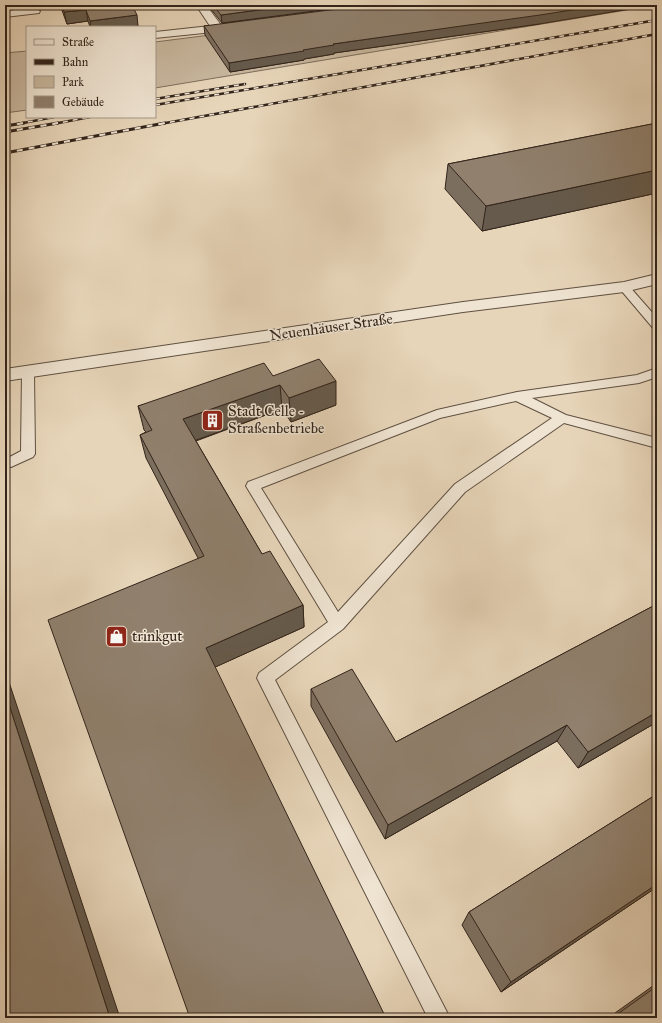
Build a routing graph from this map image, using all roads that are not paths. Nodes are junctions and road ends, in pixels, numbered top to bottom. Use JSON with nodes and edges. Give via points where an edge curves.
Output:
{"nodes":[{"id":1,"x":200,"y":5,"type":"edge"},
{"id":2,"x":36,"y":13,"type":"edge"},
{"id":3,"x":5,"y":14,"type":"edge"},
{"id":4,"x":247,"y":26,"type":"edge"},
{"id":5,"x":218,"y":30,"type":"junction"},
{"id":6,"x":156,"y":35,"type":"edge"},
{"id":7,"x":657,"y":279,"type":"edge"},
{"id":8,"x":624,"y":287,"type":"junction"},
{"id":9,"x":657,"y":325,"type":"edge"},
{"id":10,"x":28,"y":372,"type":"junction"},
{"id":11,"x":657,"y":372,"type":"edge"},
{"id":12,"x":5,"y":375,"type":"edge"},
{"id":13,"x":517,"y":396,"type":"junction"},
{"id":14,"x":562,"y":418,"type":"junction"},
{"id":15,"x":657,"y":443,"type":"edge"},
{"id":16,"x":11,"y":462,"type":"dead end"},
{"id":17,"x":337,"y":624,"type":"junction"},
{"id":18,"x":439,"y":1018,"type":"edge"}],
"edges":[{"from":1,"to":5,"type":"street"},
{"from":2,"to":3,"type":"street"},
{"from":4,"to":5,"type":"street"},
{"from":5,"to":6,"type":"street"},
{"from":7,"to":8,"type":"street","name":"Neuenhäuser Straße"},
{"from":8,"to":9,"type":"lane"},
{"from":8,"to":10,"type":"street","name":"Neuenhäuser Straße","via":[[455,308]]},
{"from":10,"to":12,"type":"street","name":"Neuenhäuser Straße"},
{"from":10,"to":16,"type":"lane","via":[[28,454]]},
{"from":11,"to":13,"type":"lane","via":[[639,379]]},
{"from":13,"to":14,"type":"lane"},
{"from":13,"to":17,"type":"lane","via":[[437,414],[253,486]]},
{"from":14,"to":15,"type":"lane"},
{"from":14,"to":17,"type":"lane","via":[[460,488]]},
{"from":17,"to":18,"type":"lane","via":[[265,678]]}]}
